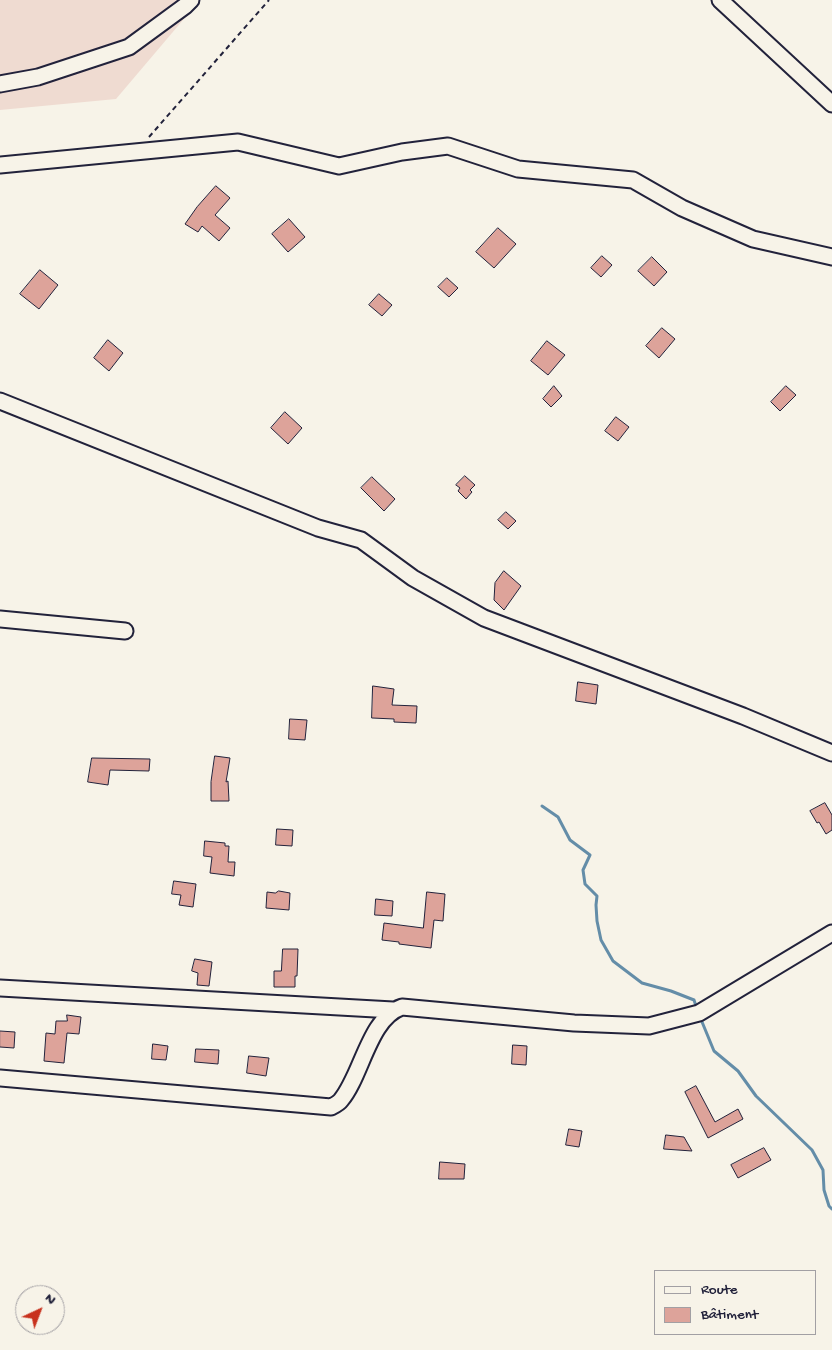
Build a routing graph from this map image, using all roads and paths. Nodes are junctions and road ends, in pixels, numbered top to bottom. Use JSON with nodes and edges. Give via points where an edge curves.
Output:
{"nodes":[{"id":1,"x":191,"y":0,"type":"edge"},
{"id":2,"x":269,"y":0,"type":"edge"},
{"id":3,"x":720,"y":0,"type":"edge"},
{"id":4,"x":0,"y":84,"type":"edge"},
{"id":5,"x":832,"y":104,"type":"edge"},
{"id":6,"x":136,"y":152,"type":"junction"},
{"id":7,"x":0,"y":165,"type":"edge"},
{"id":8,"x":832,"y":257,"type":"edge"},
{"id":9,"x":0,"y":401,"type":"edge"},
{"id":10,"x":0,"y":619,"type":"edge"},
{"id":11,"x":125,"y":631,"type":"dead end"},
{"id":12,"x":832,"y":753,"type":"edge"},
{"id":13,"x":832,"y":933,"type":"edge"},
{"id":14,"x":0,"y":988,"type":"edge"},
{"id":15,"x":393,"y":1010,"type":"junction"},
{"id":16,"x":0,"y":1078,"type":"edge"}],
"edges":[{"from":1,"to":4,"type":"street","via":[[129,47],[38,77]]},
{"from":2,"to":6,"type":"path"},
{"from":3,"to":5,"type":"street"},
{"from":6,"to":7,"type":"street"},
{"from":6,"to":8,"type":"street","via":[[238,142],[339,166],[448,146],[518,169],[633,180],[682,208],[753,239]]},
{"from":9,"to":12,"type":"street","via":[[318,528],[361,540],[413,578],[484,618]]},
{"from":10,"to":11,"type":"street"},
{"from":13,"to":15,"type":"street","via":[[698,1014],[648,1026],[574,1023],[402,1007]]},
{"from":14,"to":15,"type":"street"},
{"from":15,"to":16,"type":"street","via":[[380,1024],[350,1086],[340,1101],[331,1107]]}]}
